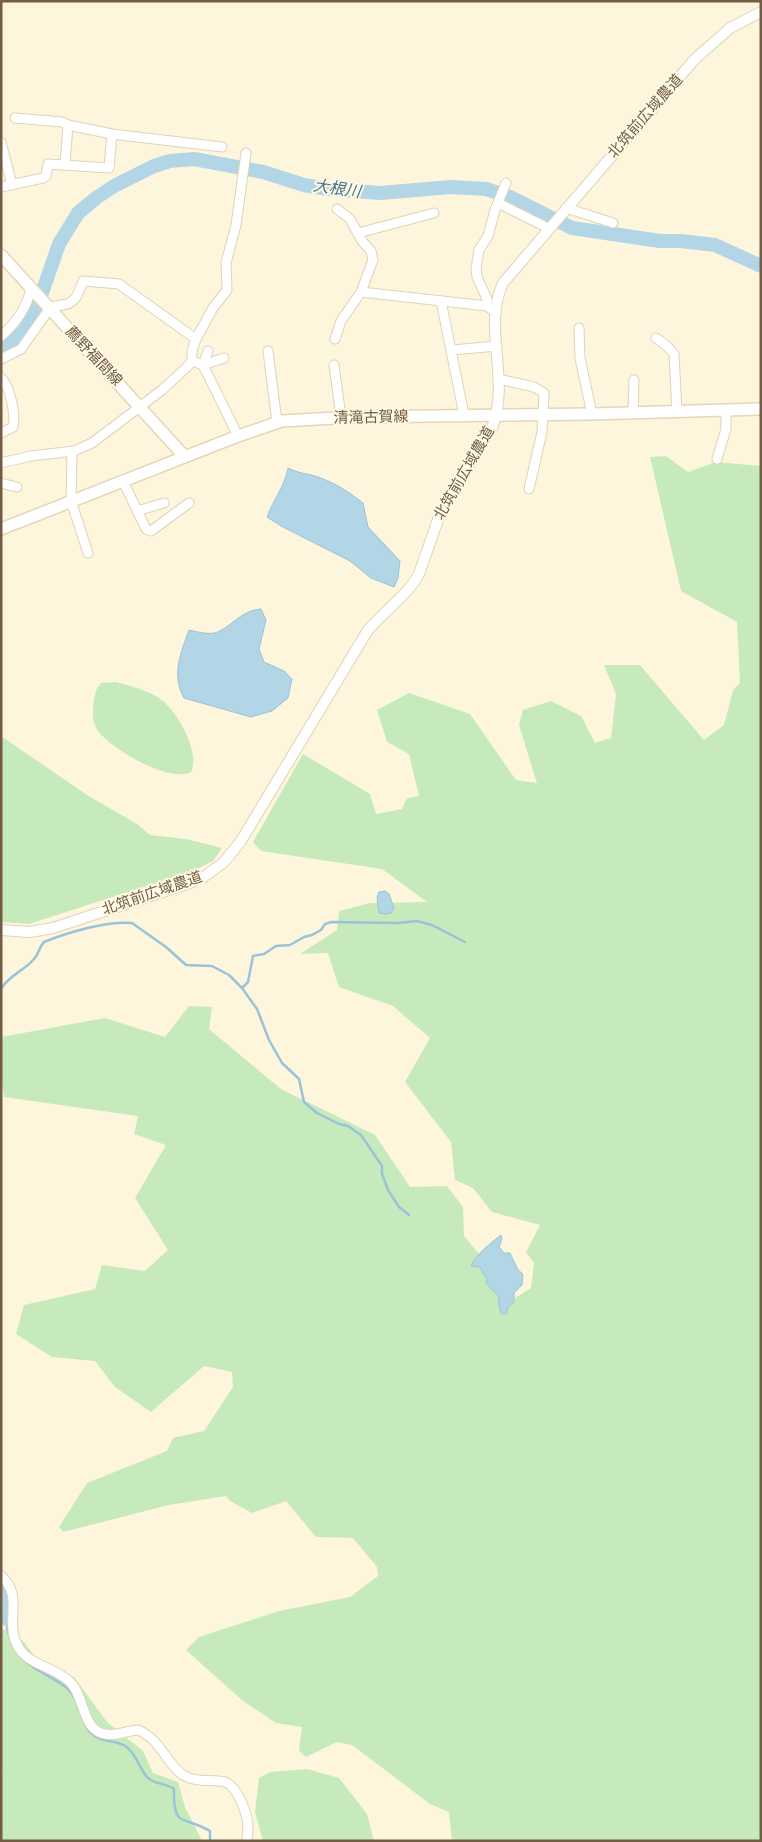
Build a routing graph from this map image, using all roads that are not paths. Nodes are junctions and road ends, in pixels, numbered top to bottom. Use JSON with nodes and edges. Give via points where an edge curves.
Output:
{"nodes":[{"id":1,"x":761,"y":12,"type":"edge"},
{"id":2,"x":15,"y":118,"type":"dead end"},
{"id":3,"x":68,"y":125,"type":"junction"},
{"id":4,"x":112,"y":134,"type":"junction"},
{"id":5,"x":1,"y":142,"type":"edge"},
{"id":6,"x":222,"y":148,"type":"dead end"},
{"id":7,"x":246,"y":153,"type":"dead end"},
{"id":8,"x":66,"y":164,"type":"junction"},
{"id":9,"x":506,"y":183,"type":"dead end"},
{"id":10,"x":12,"y":185,"type":"junction"},
{"id":11,"x":1,"y":187,"type":"edge"},
{"id":12,"x":498,"y":203,"type":"junction"},
{"id":13,"x":337,"y":208,"type":"dead end"},
{"id":14,"x":566,"y":208,"type":"junction"},
{"id":15,"x":434,"y":213,"type":"dead end"},
{"id":16,"x":613,"y":223,"type":"dead end"},
{"id":17,"x":550,"y":226,"type":"junction"},
{"id":18,"x":358,"y":233,"type":"junction"},
{"id":19,"x":1,"y":255,"type":"edge"},
{"id":20,"x":31,"y":288,"type":"junction"},
{"id":21,"x":361,"y":292,"type":"junction"},
{"id":22,"x":441,"y":301,"type":"junction"},
{"id":23,"x":48,"y":306,"type":"junction"},
{"id":24,"x":491,"y":309,"type":"junction"},
{"id":25,"x":579,"y":328,"type":"dead end"},
{"id":26,"x":1,"y":336,"type":"edge"},
{"id":27,"x":656,"y":338,"type":"dead end"},
{"id":28,"x":196,"y":339,"type":"junction"},
{"id":29,"x":335,"y":339,"type":"dead end"},
{"id":30,"x":496,"y":346,"type":"junction"},
{"id":31,"x":452,"y":350,"type":"junction"},
{"id":32,"x":208,"y":351,"type":"dead end"},
{"id":33,"x":268,"y":351,"type":"dead end"},
{"id":34,"x":224,"y":358,"type":"dead end"},
{"id":35,"x":1,"y":359,"type":"edge"},
{"id":36,"x":192,"y":361,"type":"junction"},
{"id":37,"x":203,"y":365,"type":"junction"},
{"id":38,"x":334,"y":365,"type":"dead end"},
{"id":39,"x":1,"y":378,"type":"edge"},
{"id":40,"x":499,"y":379,"type":"junction"},
{"id":41,"x":634,"y":380,"type":"dead end"},
{"id":42,"x":140,"y":406,"type":"junction"},
{"id":43,"x":761,"y":409,"type":"edge"},
{"id":44,"x":726,"y":411,"type":"junction"},
{"id":45,"x":677,"y":412,"type":"junction"},
{"id":46,"x":633,"y":413,"type":"junction"},
{"id":47,"x":592,"y":414,"type":"junction"},
{"id":48,"x":497,"y":415,"type":"junction"},
{"id":49,"x":544,"y":415,"type":"junction"},
{"id":50,"x":464,"y":416,"type":"junction"},
{"id":51,"x":341,"y":417,"type":"junction"},
{"id":52,"x":277,"y":422,"type":"junction"},
{"id":53,"x":1,"y":433,"type":"edge"},
{"id":54,"x":238,"y":436,"type":"junction"},
{"id":55,"x":72,"y":451,"type":"junction"},
{"id":56,"x":185,"y":457,"type":"junction"},
{"id":57,"x":717,"y":459,"type":"dead end"},
{"id":58,"x":1,"y":463,"type":"edge"},
{"id":59,"x":123,"y":481,"type":"junction"},
{"id":60,"x":1,"y":483,"type":"edge"},
{"id":61,"x":17,"y":487,"type":"dead end"},
{"id":62,"x":529,"y":489,"type":"dead end"},
{"id":63,"x":71,"y":502,"type":"junction"},
{"id":64,"x":164,"y":503,"type":"dead end"},
{"id":65,"x":189,"y":503,"type":"dead end"},
{"id":66,"x":137,"y":511,"type":"junction"},
{"id":67,"x":1,"y":529,"type":"edge"},
{"id":68,"x":88,"y":553,"type":"dead end"},
{"id":69,"x":1,"y":930,"type":"edge"},
{"id":70,"x":1,"y":1576,"type":"edge"},
{"id":71,"x":247,"y":1841,"type":"edge"}],
"edges":[{"from":1,"to":14,"type":"street","name":"北筑前広域農道","via":[[730,28],[694,60]]},
{"from":2,"to":3,"type":"street"},
{"from":3,"to":4,"type":"street"},
{"from":3,"to":8,"type":"street"},
{"from":4,"to":6,"type":"street"},
{"from":4,"to":8,"type":"street","via":[[109,168]]},
{"from":5,"to":10,"type":"street"},
{"from":7,"to":28,"type":"street","via":[[236,225],[226,264],[227,290]]},
{"from":8,"to":10,"type":"street","via":[[48,164],[43,178]]},
{"from":9,"to":12,"type":"street"},
{"from":10,"to":11,"type":"street"},
{"from":12,"to":17,"type":"street"},
{"from":12,"to":24,"type":"street","via":[[488,236],[479,250],[476,269]]},
{"from":13,"to":18,"type":"street","via":[[350,219]]},
{"from":14,"to":16,"type":"street"},
{"from":14,"to":17,"type":"street","name":"北筑前広域農道"},
{"from":15,"to":18,"type":"street"},
{"from":17,"to":24,"type":"street","name":"北筑前広域農道","via":[[503,283]]},
{"from":18,"to":21,"type":"street","via":[[373,260]]},
{"from":19,"to":20,"type":"main road","name":"薦野福間線"},
{"from":20,"to":23,"type":"main road","name":"薦野福間線"},
{"from":20,"to":26,"type":"street","via":[[21,314]]},
{"from":21,"to":22,"type":"street"},
{"from":21,"to":29,"type":"street","via":[[341,321]]},
{"from":22,"to":24,"type":"street"},
{"from":22,"to":31,"type":"street"},
{"from":23,"to":28,"type":"street","via":[[71,303],[83,281],[119,284]]},
{"from":23,"to":35,"type":"street","via":[[21,349]]},
{"from":23,"to":42,"type":"main road","name":"薦野福間線"},
{"from":24,"to":30,"type":"street","name":"北筑前広域農道"},
{"from":25,"to":47,"type":"street","via":[[580,358]]},
{"from":27,"to":45,"type":"street","via":[[674,354]]},
{"from":28,"to":36,"type":"street"},
{"from":30,"to":31,"type":"street"},
{"from":30,"to":40,"type":"street","name":"北筑前広域農道"},
{"from":31,"to":50,"type":"street"},
{"from":32,"to":37,"type":"street"},
{"from":33,"to":52,"type":"street"},
{"from":34,"to":37,"type":"street"},
{"from":36,"to":37,"type":"street"},
{"from":36,"to":42,"type":"street"},
{"from":37,"to":54,"type":"street"},
{"from":38,"to":51,"type":"street"},
{"from":39,"to":53,"type":"street","via":[[8,387],[14,418],[13,427]]},
{"from":40,"to":48,"type":"street","name":"北筑前広域農道"},
{"from":40,"to":49,"type":"street","via":[[534,387],[544,393]]},
{"from":41,"to":46,"type":"street"},
{"from":42,"to":55,"type":"street","via":[[92,443]]},
{"from":42,"to":56,"type":"main road","name":"薦野福間線"},
{"from":43,"to":44,"type":"main road","name":"清滝古賀線"},
{"from":44,"to":45,"type":"main road","name":"清滝古賀線"},
{"from":44,"to":57,"type":"street","via":[[726,429]]},
{"from":45,"to":46,"type":"main road","name":"清滝古賀線"},
{"from":46,"to":47,"type":"main road","name":"清滝古賀線"},
{"from":47,"to":49,"type":"main road","name":"清滝古賀線"},
{"from":48,"to":49,"type":"main road","name":"清滝古賀線"},
{"from":48,"to":50,"type":"main road","name":"清滝古賀線"},
{"from":48,"to":69,"type":"street","name":"北筑前広域農道","via":[[440,514],[414,583],[368,630],[242,841],[224,862],[190,883],[53,928],[30,932]]},
{"from":49,"to":62,"type":"street"},
{"from":50,"to":51,"type":"main road","name":"清滝古賀線"},
{"from":51,"to":52,"type":"main road","name":"清滝古賀線"},
{"from":52,"to":54,"type":"main road","name":"清滝古賀線"},
{"from":54,"to":56,"type":"main road","name":"清滝古賀線"},
{"from":55,"to":58,"type":"street"},
{"from":55,"to":63,"type":"street"},
{"from":56,"to":59,"type":"main road","name":"清滝古賀線"},
{"from":59,"to":63,"type":"main road","name":"清滝古賀線"},
{"from":59,"to":66,"type":"street"},
{"from":60,"to":61,"type":"street"},
{"from":63,"to":67,"type":"main road","name":"清滝古賀線"},
{"from":63,"to":68,"type":"street"},
{"from":64,"to":66,"type":"street"},
{"from":65,"to":66,"type":"street","via":[[151,531],[146,529]]},
{"from":70,"to":71,"type":"street","via":[[14,1596],[12,1622],[17,1644],[28,1659],[71,1682],[90,1723],[101,1733],[111,1735],[140,1730],[153,1740],[181,1774],[231,1785],[240,1798],[248,1824]]}]}
